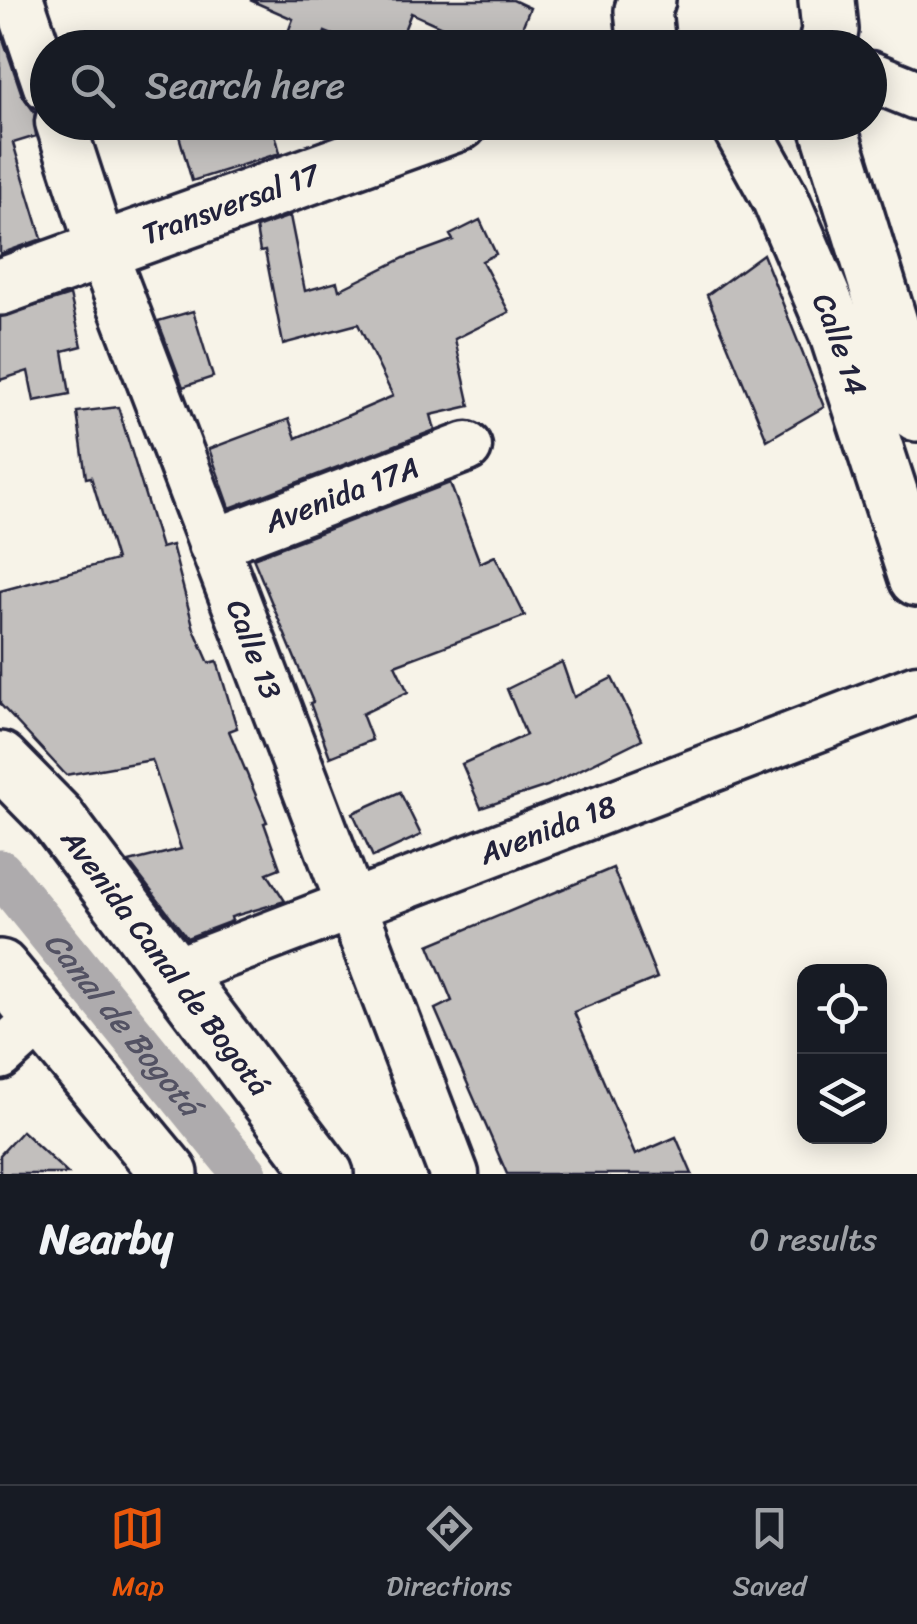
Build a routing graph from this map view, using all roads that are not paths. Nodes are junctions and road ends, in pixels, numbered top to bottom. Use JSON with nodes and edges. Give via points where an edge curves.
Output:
{"nodes":[{"id":1,"x":19,"y":0,"type":"edge"},
{"id":2,"x":646,"y":0,"type":"edge"},
{"id":3,"x":826,"y":0,"type":"edge"},
{"id":4,"x":645,"y":30,"type":"edge"},
{"id":5,"x":830,"y":30,"type":"edge"},
{"id":6,"x":30,"y":33,"type":"edge"},
{"id":7,"x":887,"y":83,"type":"edge"},
{"id":8,"x":917,"y":95,"type":"edge"},
{"id":9,"x":66,"y":140,"type":"edge"},
{"id":10,"x":410,"y":140,"type":"edge"},
{"id":11,"x":748,"y":140,"type":"edge"},
{"id":12,"x":833,"y":140,"type":"edge"},
{"id":13,"x":102,"y":251,"type":"junction"},
{"id":14,"x":0,"y":287,"type":"edge"},
{"id":15,"x":917,"y":413,"type":"edge"},
{"id":16,"x":467,"y":446,"type":"dead end"},
{"id":17,"x":214,"y":544,"type":"junction"},
{"id":18,"x":917,"y":578,"type":"edge"},
{"id":19,"x":917,"y":688,"type":"edge"},
{"id":20,"x":0,"y":760,"type":"edge"},
{"id":21,"x":352,"y":905,"type":"junction"},
{"id":22,"x":0,"y":968,"type":"edge"},
{"id":23,"x":176,"y":972,"type":"junction"},
{"id":24,"x":41,"y":1018,"type":"junction"},
{"id":25,"x":0,"y":1055,"type":"edge"},
{"id":26,"x":170,"y":1174,"type":"edge"},
{"id":27,"x":325,"y":1174,"type":"edge"},
{"id":28,"x":454,"y":1174,"type":"edge"}],
"edges":[{"from":1,"to":6,"type":"street"},
{"from":2,"to":4,"type":"main road"},
{"from":3,"to":5,"type":"main road"},
{"from":7,"to":8,"type":"street"},
{"from":9,"to":13,"type":"street","name":"Calle 13"},
{"from":10,"to":13,"type":"main road","name":"Transversal 17"},
{"from":11,"to":18,"type":"main road","name":"Calle 14","via":[[838,332]]},
{"from":12,"to":15,"type":"main road","name":"Calle 14"},
{"from":13,"to":14,"type":"main road","name":"Transversal 17"},
{"from":13,"to":17,"type":"street","name":"Calle 13"},
{"from":16,"to":17,"type":"street","name":"Avenida 17A"},
{"from":17,"to":21,"type":"street","name":"Calle 13"},
{"from":19,"to":21,"type":"street","name":"Avenida 18"},
{"from":20,"to":23,"type":"main road","name":"Avenida Canal de Bogotá","via":[[56,817]]},
{"from":21,"to":23,"type":"street","name":"Avenida 18"},
{"from":21,"to":28,"type":"street","name":"Calle 13"},
{"from":22,"to":24,"type":"main road"},
{"from":23,"to":27,"type":"main road","name":"Avenida Canal de Bogotá"},
{"from":24,"to":25,"type":"street"},
{"from":24,"to":26,"type":"main road"}]}
